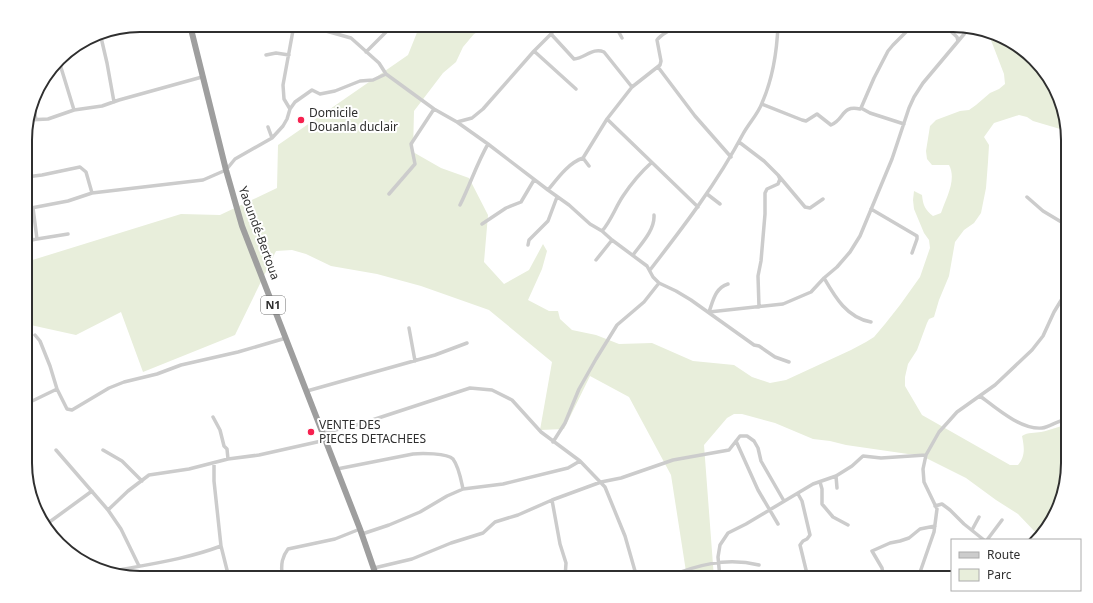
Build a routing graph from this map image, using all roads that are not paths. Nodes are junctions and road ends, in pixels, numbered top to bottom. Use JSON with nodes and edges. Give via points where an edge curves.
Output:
{"nodes":[{"id":1,"x":192,"y":32,"type":"edge"},
{"id":2,"x":293,"y":32,"type":"edge"},
{"id":3,"x":329,"y":32,"type":"edge"},
{"id":4,"x":386,"y":32,"type":"edge"},
{"id":5,"x":619,"y":32,"type":"edge"},
{"id":6,"x":668,"y":32,"type":"edge"},
{"id":7,"x":777,"y":32,"type":"edge"},
{"id":8,"x":906,"y":32,"type":"edge"},
{"id":9,"x":952,"y":32,"type":"edge"},
{"id":10,"x":966,"y":33,"type":"edge"},
{"id":11,"x":551,"y":34,"type":"joint"},
{"id":12,"x":622,"y":38,"type":"dead end"},
{"id":13,"x":102,"y":39,"type":"edge"},
{"id":14,"x":958,"y":42,"type":"junction"},
{"id":15,"x":534,"y":51,"type":"junction"},
{"id":16,"x":366,"y":52,"type":"junction"},
{"id":17,"x":266,"y":55,"type":"dead end"},
{"id":18,"x":289,"y":55,"type":"junction"},
{"id":19,"x":61,"y":67,"type":"edge"},
{"id":20,"x":658,"y":67,"type":"junction"},
{"id":21,"x":386,"y":74,"type":"junction"},
{"id":22,"x":202,"y":77,"type":"junction"},
{"id":23,"x":632,"y":87,"type":"junction"},
{"id":24,"x":576,"y":89,"type":"dead end"},
{"id":25,"x":114,"y":102,"type":"junction"},
{"id":26,"x":762,"y":104,"type":"junction"},
{"id":27,"x":861,"y":108,"type":"junction"},
{"id":28,"x":290,"y":109,"type":"junction"},
{"id":29,"x":434,"y":109,"type":"junction"},
{"id":30,"x":74,"y":110,"type":"junction"},
{"id":31,"x":35,"y":116,"type":"edge"},
{"id":32,"x":607,"y":119,"type":"junction"},
{"id":33,"x":36,"y":120,"type":"joint"},
{"id":34,"x":457,"y":122,"type":"junction"},
{"id":35,"x":904,"y":124,"type":"junction"},
{"id":36,"x":268,"y":127,"type":"dead end"},
{"id":37,"x":272,"y":138,"type":"junction"},
{"id":38,"x":739,"y":142,"type":"junction"},
{"id":39,"x":488,"y":144,"type":"junction"},
{"id":40,"x":731,"y":157,"type":"junction"},
{"id":41,"x":583,"y":158,"type":"junction"},
{"id":42,"x":651,"y":163,"type":"junction"},
{"id":43,"x":589,"y":166,"type":"dead end"},
{"id":44,"x":226,"y":170,"type":"junction"},
{"id":45,"x":778,"y":174,"type":"junction"},
{"id":46,"x":32,"y":176,"type":"edge"},
{"id":47,"x":534,"y":180,"type":"junction"},
{"id":48,"x":548,"y":190,"type":"junction"},
{"id":49,"x":92,"y":193,"type":"junction"},
{"id":50,"x":389,"y":194,"type":"dead end"},
{"id":51,"x":708,"y":194,"type":"junction"},
{"id":52,"x":557,"y":197,"type":"junction"},
{"id":53,"x":1027,"y":197,"type":"dead end"},
{"id":54,"x":823,"y":199,"type":"dead end"},
{"id":55,"x":720,"y":204,"type":"dead end"},
{"id":56,"x":460,"y":205,"type":"dead end"},
{"id":57,"x":698,"y":207,"type":"junction"},
{"id":58,"x":33,"y":208,"type":"joint"},
{"id":59,"x":871,"y":209,"type":"junction"},
{"id":60,"x":654,"y":215,"type":"dead end"},
{"id":61,"x":1061,"y":222,"type":"edge"},
{"id":62,"x":482,"y":224,"type":"dead end"},
{"id":63,"x":602,"y":231,"type":"junction"},
{"id":64,"x":68,"y":234,"type":"dead end"},
{"id":65,"x":37,"y":239,"type":"junction"},
{"id":66,"x":32,"y":240,"type":"edge"},
{"id":67,"x":612,"y":240,"type":"junction"},
{"id":68,"x":528,"y":245,"type":"dead end"},
{"id":69,"x":912,"y":253,"type":"dead end"},
{"id":70,"x":633,"y":255,"type":"junction"},
{"id":71,"x":596,"y":260,"type":"dead end"},
{"id":72,"x":650,"y":270,"type":"junction"},
{"id":73,"x":824,"y":278,"type":"junction"},
{"id":74,"x":659,"y":283,"type":"junction"},
{"id":75,"x":728,"y":284,"type":"dead end"},
{"id":76,"x":1061,"y":300,"type":"edge"},
{"id":77,"x":759,"y":307,"type":"junction"},
{"id":78,"x":709,"y":312,"type":"junction"},
{"id":79,"x":871,"y":322,"type":"dead end"},
{"id":80,"x":409,"y":328,"type":"dead end"},
{"id":81,"x":35,"y":335,"type":"dead end"},
{"id":82,"x":286,"y":338,"type":"junction"},
{"id":83,"x":467,"y":343,"type":"dead end"},
{"id":84,"x":415,"y":361,"type":"junction"},
{"id":85,"x":789,"y":362,"type":"dead end"},
{"id":86,"x":57,"y":389,"type":"junction"},
{"id":87,"x":307,"y":391,"type":"junction"},
{"id":88,"x":980,"y":396,"type":"junction"},
{"id":89,"x":32,"y":401,"type":"edge"},
{"id":90,"x":213,"y":417,"type":"dead end"},
{"id":91,"x":1061,"y":420,"type":"edge"},
{"id":92,"x":323,"y":433,"type":"junction"},
{"id":93,"x":326,"y":440,"type":"junction"},
{"id":94,"x":736,"y":440,"type":"junction"},
{"id":95,"x":553,"y":442,"type":"junction"},
{"id":96,"x":56,"y":450,"type":"dead end"},
{"id":97,"x":103,"y":450,"type":"dead end"},
{"id":98,"x":926,"y":455,"type":"junction"},
{"id":99,"x":228,"y":459,"type":"junction"},
{"id":100,"x":580,"y":461,"type":"junction"},
{"id":101,"x":214,"y":463,"type":"junction"},
{"id":102,"x":337,"y":469,"type":"junction"},
{"id":103,"x":836,"y":476,"type":"junction"},
{"id":104,"x":142,"y":480,"type":"junction"},
{"id":105,"x":601,"y":482,"type":"junction"},
{"id":106,"x":820,"y":482,"type":"junction"},
{"id":107,"x":837,"y":488,"type":"dead end"},
{"id":108,"x":463,"y":489,"type":"junction"},
{"id":109,"x":92,"y":491,"type":"junction"},
{"id":110,"x":798,"y":494,"type":"junction"},
{"id":111,"x":552,"y":500,"type":"junction"},
{"id":112,"x":784,"y":501,"type":"junction"},
{"id":113,"x":935,"y":506,"type":"junction"},
{"id":114,"x":771,"y":509,"type":"junction"},
{"id":115,"x":108,"y":510,"type":"junction"},
{"id":116,"x":979,"y":517,"type":"dead end"},
{"id":117,"x":1002,"y":520,"type":"dead end"},
{"id":118,"x":49,"y":522,"type":"edge"},
{"id":119,"x":778,"y":524,"type":"dead end"},
{"id":120,"x":848,"y":526,"type":"dead end"},
{"id":121,"x":935,"y":526,"type":"junction"},
{"id":122,"x":972,"y":530,"type":"junction"},
{"id":123,"x":361,"y":532,"type":"junction"},
{"id":124,"x":985,"y":539,"type":"edge"},
{"id":125,"x":987,"y":539,"type":"edge"},
{"id":126,"x":221,"y":546,"type":"junction"},
{"id":127,"x":717,"y":562,"type":"junction"},
{"id":128,"x":139,"y":566,"type":"junction"},
{"id":129,"x":759,"y":566,"type":"dead end"},
{"id":130,"x":374,"y":568,"type":"junction"},
{"id":131,"x":122,"y":569,"type":"edge"},
{"id":132,"x":227,"y":571,"type":"edge"},
{"id":133,"x":282,"y":571,"type":"edge"},
{"id":134,"x":375,"y":571,"type":"edge"},
{"id":135,"x":565,"y":571,"type":"edge"},
{"id":136,"x":635,"y":571,"type":"edge"},
{"id":137,"x":681,"y":571,"type":"edge"},
{"id":138,"x":719,"y":571,"type":"edge"},
{"id":139,"x":806,"y":571,"type":"edge"},
{"id":140,"x":883,"y":571,"type":"edge"},
{"id":141,"x":920,"y":571,"type":"edge"}],
"edges":[{"from":1,"to":22,"type":"highway","name":"Yaoundé-Bertoua","number":"N1"},
{"from":2,"to":18,"type":"street"},
{"from":3,"to":16,"type":"street","via":[[350,38]]},
{"from":4,"to":16,"type":"street"},
{"from":5,"to":12,"type":"street"},
{"from":6,"to":20,"type":"street","via":[[657,40],[661,61]]},
{"from":7,"to":26,"type":"street","via":[[775,58]]},
{"from":8,"to":27,"type":"street","via":[[888,51]]},
{"from":9,"to":14,"type":"street"},
{"from":10,"to":14,"type":"street"},
{"from":11,"to":15,"type":"street"},
{"from":11,"to":23,"type":"street","via":[[574,59],[599,50],[604,52]]},
{"from":13,"to":25,"type":"street"},
{"from":14,"to":35,"type":"street","via":[[914,97]]},
{"from":15,"to":24,"type":"street"},
{"from":15,"to":34,"type":"street","via":[[483,109],[472,118]]},
{"from":16,"to":21,"type":"street","via":[[379,63]]},
{"from":17,"to":18,"type":"street"},
{"from":18,"to":28,"type":"street","via":[[283,94]]},
{"from":19,"to":30,"type":"street"},
{"from":20,"to":23,"type":"street"},
{"from":20,"to":40,"type":"street","via":[[694,116]]},
{"from":21,"to":28,"type":"street","via":[[320,94],[312,90],[295,102]]},
{"from":21,"to":29,"type":"street"},
{"from":22,"to":25,"type":"street"},
{"from":22,"to":44,"type":"highway","name":"Yaoundé-Bertoua","number":"N1"},
{"from":23,"to":32,"type":"street"},
{"from":25,"to":30,"type":"street"},
{"from":26,"to":27,"type":"street","via":[[806,121],[817,114],[831,126],[851,107]]},
{"from":26,"to":38,"type":"street"},
{"from":27,"to":35,"type":"street"},
{"from":28,"to":37,"type":"street","via":[[283,126]]},
{"from":29,"to":34,"type":"street"},
{"from":29,"to":50,"type":"street","via":[[411,144],[414,164]]},
{"from":30,"to":33,"type":"street"},
{"from":31,"to":33,"type":"street"},
{"from":32,"to":41,"type":"street"},
{"from":32,"to":42,"type":"street"},
{"from":34,"to":39,"type":"street"},
{"from":35,"to":59,"type":"street"},
{"from":36,"to":37,"type":"street"},
{"from":37,"to":44,"type":"street","via":[[235,158]]},
{"from":38,"to":40,"type":"street"},
{"from":38,"to":45,"type":"street"},
{"from":39,"to":47,"type":"street"},
{"from":39,"to":56,"type":"street"},
{"from":40,"to":51,"type":"street"},
{"from":41,"to":43,"type":"street"},
{"from":41,"to":48,"type":"street","via":[[577,160]]},
{"from":42,"to":57,"type":"street"},
{"from":42,"to":63,"type":"street","via":[[623,196],[609,224]]},
{"from":44,"to":49,"type":"street","via":[[192,182]]},
{"from":44,"to":82,"type":"highway","name":"Yaoundé-Bertoua","number":"N1","via":[[242,226]]},
{"from":45,"to":54,"type":"street","via":[[804,207],[810,208]]},
{"from":45,"to":77,"type":"street","via":[[778,184],[767,189],[765,193],[758,276]]},
{"from":46,"to":49,"type":"street","via":[[80,166],[86,172]]},
{"from":47,"to":48,"type":"street"},
{"from":47,"to":62,"type":"street","via":[[521,202],[506,208]]},
{"from":48,"to":52,"type":"street"},
{"from":49,"to":58,"type":"street"},
{"from":51,"to":55,"type":"street"},
{"from":51,"to":57,"type":"street"},
{"from":52,"to":63,"type":"street"},
{"from":52,"to":68,"type":"street","via":[[548,221],[529,240]]},
{"from":53,"to":61,"type":"street"},
{"from":57,"to":72,"type":"street"},
{"from":58,"to":65,"type":"street"},
{"from":59,"to":69,"type":"street","via":[[916,236]]},
{"from":59,"to":73,"type":"street","via":[[850,252]]},
{"from":60,"to":70,"type":"street","via":[[648,235]]},
{"from":63,"to":67,"type":"street"},
{"from":64,"to":65,"type":"street"},
{"from":65,"to":66,"type":"street"},
{"from":67,"to":70,"type":"street"},
{"from":67,"to":71,"type":"street"},
{"from":70,"to":72,"type":"street"},
{"from":72,"to":74,"type":"street"},
{"from":73,"to":77,"type":"street","via":[[811,292],[783,304]]},
{"from":73,"to":79,"type":"street","via":[[844,308],[857,317]]},
{"from":74,"to":78,"type":"street"},
{"from":74,"to":95,"type":"street","via":[[644,302],[617,325],[579,390],[565,423]]},
{"from":75,"to":78,"type":"street","via":[[716,292]]},
{"from":76,"to":88,"type":"street","via":[[1036,346],[996,385]]},
{"from":77,"to":78,"type":"street"},
{"from":78,"to":85,"type":"street","via":[[754,345]]},
{"from":80,"to":84,"type":"street"},
{"from":81,"to":86,"type":"street","via":[[50,366]]},
{"from":82,"to":86,"type":"street","via":[[124,382],[72,410],[67,409]]},
{"from":82,"to":87,"type":"highway","name":"Yaoundé-Bertoua","number":"N1"},
{"from":83,"to":84,"type":"street"},
{"from":84,"to":87,"type":"street"},
{"from":86,"to":89,"type":"street"},
{"from":87,"to":92,"type":"highway","name":"Yaoundé-Bertoua","number":"N1"},
{"from":88,"to":91,"type":"street","via":[[1008,416],[1035,428],[1044,428]]},
{"from":88,"to":98,"type":"street","via":[[949,421],[939,432]]},
{"from":90,"to":99,"type":"street","via":[[227,449]]},
{"from":92,"to":93,"type":"highway","name":"Yaoundé-Bertoua","number":"N1"},
{"from":92,"to":95,"type":"street","via":[[360,424],[470,388],[492,390],[512,400]]},
{"from":93,"to":99,"type":"street"},
{"from":93,"to":102,"type":"highway","name":"Yaoundé-Bertoua","number":"N1"},
{"from":94,"to":105,"type":"street","via":[[729,450],[673,460],[621,478]]},
{"from":94,"to":112,"type":"street","via":[[740,436],[747,436],[754,440],[761,461]]},
{"from":94,"to":114,"type":"street","via":[[758,490]]},
{"from":95,"to":100,"type":"street"},
{"from":96,"to":109,"type":"street"},
{"from":97,"to":104,"type":"street","via":[[122,461]]},
{"from":98,"to":103,"type":"street","via":[[881,458],[863,456]]},
{"from":98,"to":113,"type":"street","via":[[923,468],[924,482]]},
{"from":99,"to":101,"type":"street"},
{"from":100,"to":105,"type":"street"},
{"from":100,"to":108,"type":"street","via":[[568,468],[503,484]]},
{"from":101,"to":104,"type":"street","via":[[149,475]]},
{"from":101,"to":126,"type":"street"},
{"from":102,"to":108,"type":"street","via":[[417,454],[448,456],[453,459]]},
{"from":102,"to":123,"type":"highway","name":"Yaoundé-Bertoua","number":"N1"},
{"from":103,"to":106,"type":"street"},
{"from":103,"to":107,"type":"street"},
{"from":104,"to":115,"type":"street"},
{"from":105,"to":111,"type":"street"},
{"from":105,"to":136,"type":"street","via":[[609,494]]},
{"from":106,"to":110,"type":"street"},
{"from":106,"to":120,"type":"street","via":[[822,504],[833,518]]},
{"from":108,"to":123,"type":"street","via":[[420,512]]},
{"from":109,"to":115,"type":"street"},
{"from":109,"to":118,"type":"street"},
{"from":110,"to":112,"type":"street"},
{"from":110,"to":139,"type":"street","via":[[802,500],[810,535],[800,544]]},
{"from":111,"to":130,"type":"street","via":[[495,522],[483,533],[412,559]]},
{"from":111,"to":135,"type":"street","via":[[566,563]]},
{"from":112,"to":114,"type":"street"},
{"from":113,"to":121,"type":"street"},
{"from":113,"to":122,"type":"street","via":[[942,504]]},
{"from":114,"to":119,"type":"street"},
{"from":114,"to":127,"type":"street","via":[[728,533],[720,544]]},
{"from":115,"to":128,"type":"street","via":[[121,529]]},
{"from":116,"to":122,"type":"street"},
{"from":117,"to":125,"type":"street"},
{"from":121,"to":140,"type":"street","via":[[920,529],[909,538],[890,543],[872,552]]},
{"from":121,"to":141,"type":"street"},
{"from":122,"to":124,"type":"street"},
{"from":123,"to":130,"type":"highway","name":"Yaoundé-Bertoua","number":"N1"},
{"from":123,"to":133,"type":"street","via":[[288,549],[281,562]]},
{"from":126,"to":128,"type":"street"},
{"from":126,"to":132,"type":"street"},
{"from":127,"to":129,"type":"street","via":[[744,562]]},
{"from":127,"to":137,"type":"street"},
{"from":127,"to":138,"type":"street"},
{"from":128,"to":131,"type":"street"},
{"from":130,"to":134,"type":"highway","name":"Yaoundé-Bertoua","number":"N1"}]}
